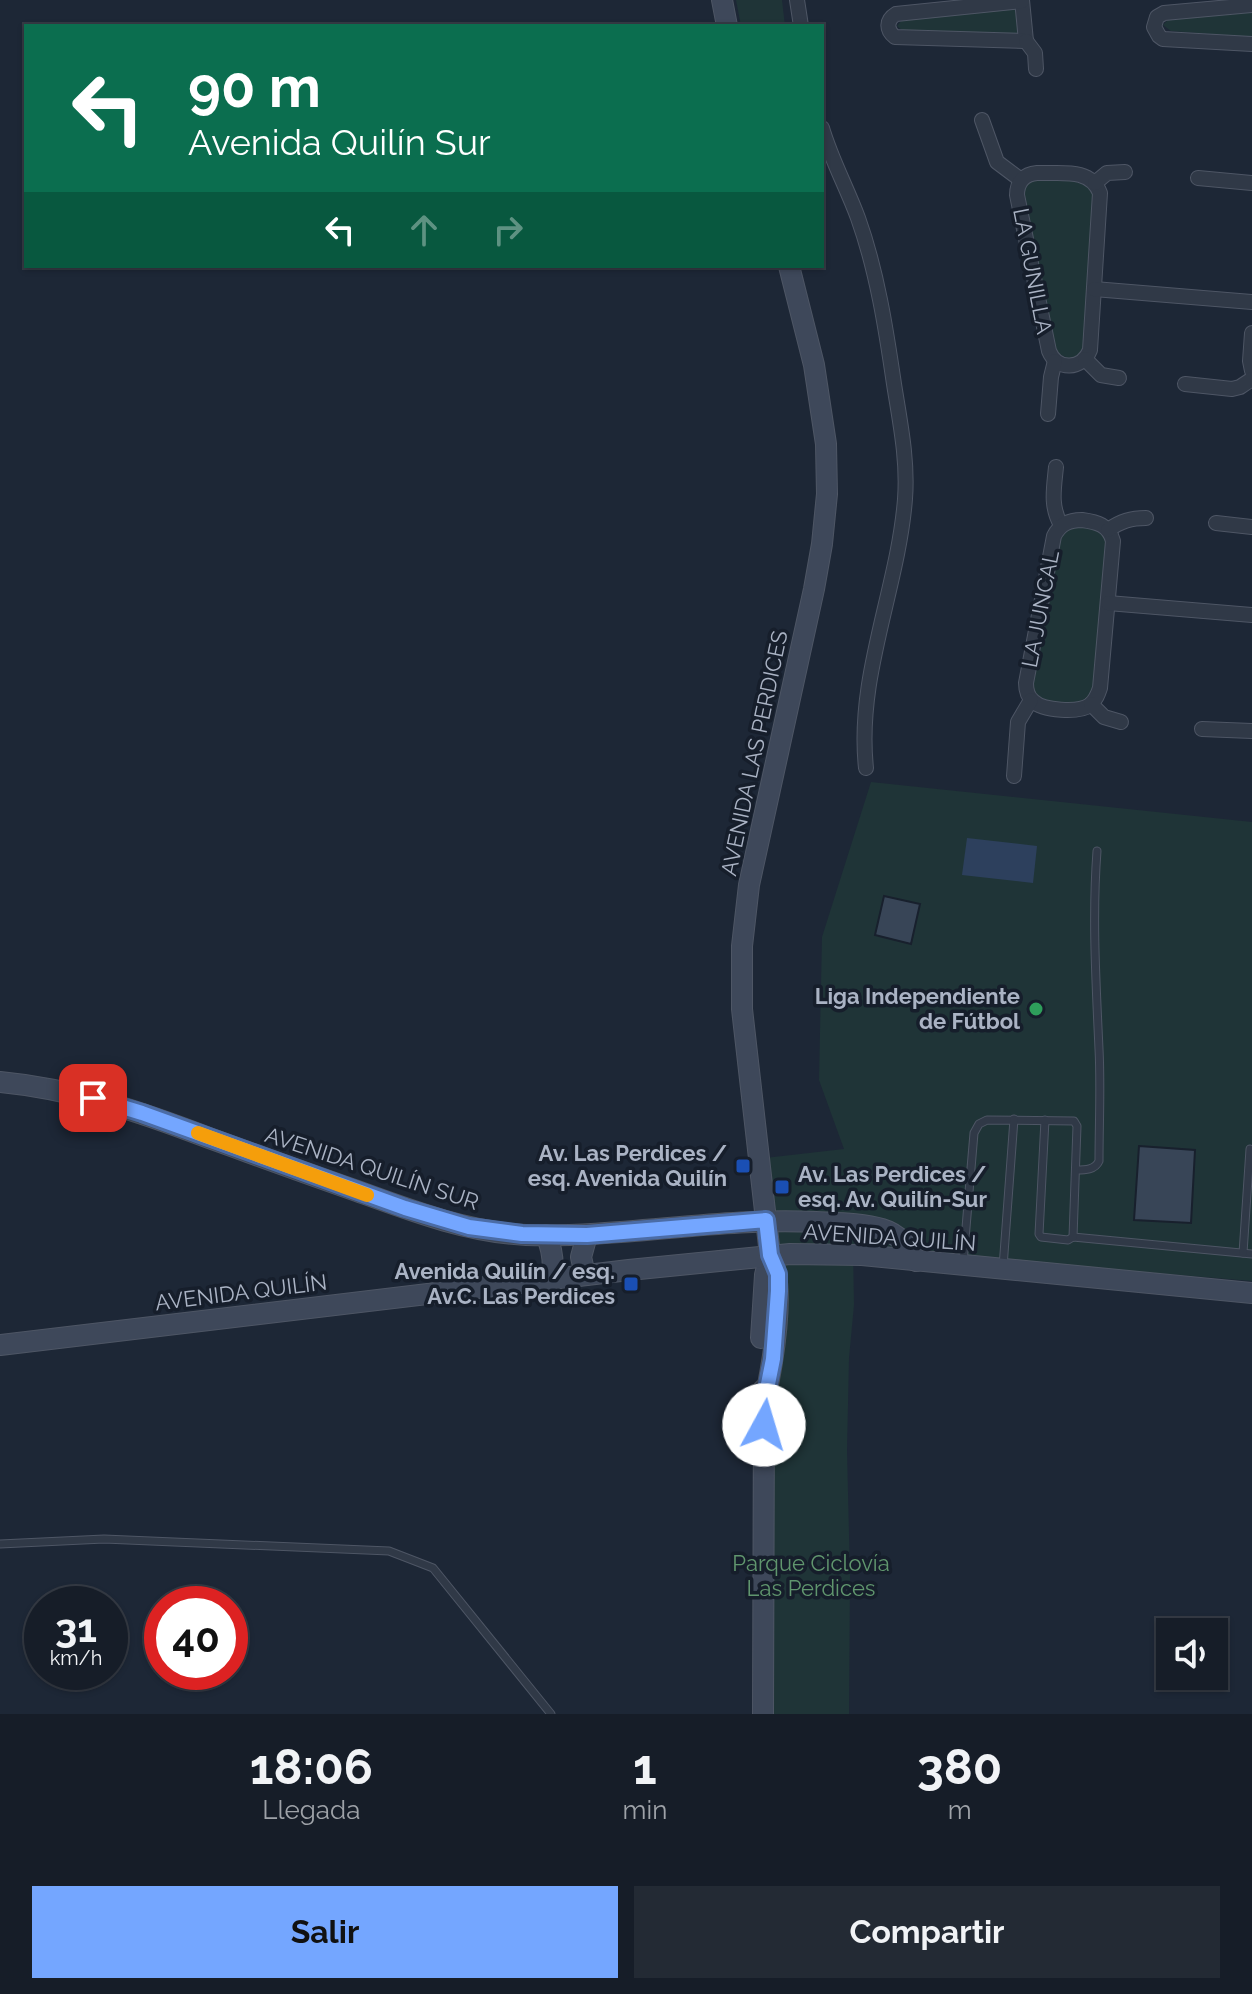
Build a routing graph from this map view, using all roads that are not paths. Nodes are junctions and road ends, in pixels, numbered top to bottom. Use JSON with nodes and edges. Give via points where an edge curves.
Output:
{"nodes":[{"id":1,"x":722,"y":0,"type":"edge"},
{"id":2,"x":797,"y":0,"type":"edge"},
{"id":3,"x":1022,"y":0,"type":"edge"},
{"id":4,"x":1252,"y":5,"type":"edge"},
{"id":5,"x":727,"y":24,"type":"edge"},
{"id":6,"x":801,"y":24,"type":"edge"},
{"id":7,"x":1026,"y":41,"type":"junction"},
{"id":8,"x":1252,"y":44,"type":"edge"},
{"id":9,"x":1036,"y":69,"type":"dead end"},
{"id":10,"x":982,"y":120,"type":"dead end"},
{"id":11,"x":824,"y":133,"type":"edge"},
{"id":12,"x":1125,"y":172,"type":"dead end"},
{"id":13,"x":1198,"y":178,"type":"dead end"},
{"id":14,"x":1021,"y":180,"type":"junction"},
{"id":15,"x":1095,"y":183,"type":"junction"},
{"id":16,"x":1252,"y":183,"type":"edge"},
{"id":17,"x":790,"y":268,"type":"edge"},
{"id":18,"x":1094,"y":289,"type":"junction"},
{"id":19,"x":1252,"y":302,"type":"edge"},
{"id":20,"x":1252,"y":333,"type":"edge"},
{"id":21,"x":1085,"y":359,"type":"junction"},
{"id":22,"x":1055,"y":361,"type":"junction"},
{"id":23,"x":1252,"y":371,"type":"edge"},
{"id":24,"x":1119,"y":378,"type":"dead end"},
{"id":25,"x":1252,"y":379,"type":"edge"},
{"id":26,"x":1185,"y":384,"type":"dead end"},
{"id":27,"x":1048,"y":414,"type":"dead end"},
{"id":28,"x":1056,"y":467,"type":"dead end"},
{"id":29,"x":1146,"y":518,"type":"dead end"},
{"id":30,"x":1216,"y":523,"type":"dead end"},
{"id":31,"x":1061,"y":525,"type":"junction"},
{"id":32,"x":1252,"y":527,"type":"edge"},
{"id":33,"x":1108,"y":530,"type":"junction"},
{"id":34,"x":1108,"y":603,"type":"junction"},
{"id":35,"x":1252,"y":615,"type":"edge"},
{"id":36,"x":1031,"y":700,"type":"junction"},
{"id":37,"x":1091,"y":704,"type":"junction"},
{"id":38,"x":1121,"y":722,"type":"dead end"},
{"id":39,"x":1202,"y":729,"type":"dead end"},
{"id":40,"x":1252,"y":731,"type":"edge"},
{"id":41,"x":866,"y":768,"type":"dead end"},
{"id":42,"x":1014,"y":776,"type":"dead end"},
{"id":43,"x":1097,"y":851,"type":"dead end"},
{"id":44,"x":0,"y":1082,"type":"edge"},
{"id":45,"x":1014,"y":1119,"type":"junction"},
{"id":46,"x":1045,"y":1120,"type":"junction"},
{"id":47,"x":1250,"y":1149,"type":"edge"},
{"id":48,"x":1076,"y":1170,"type":"junction"},
{"id":49,"x":766,"y":1220,"type":"junction"},
{"id":50,"x":546,"y":1235,"type":"junction"},
{"id":51,"x":587,"y":1235,"type":"junction"},
{"id":52,"x":1073,"y":1237,"type":"junction"},
{"id":53,"x":1247,"y":1254,"type":"edge"},
{"id":54,"x":770,"y":1255,"type":"junction"},
{"id":55,"x":916,"y":1261,"type":"junction"},
{"id":56,"x":963,"y":1265,"type":"junction"},
{"id":57,"x":1003,"y":1269,"type":"junction"},
{"id":58,"x":585,"y":1275,"type":"junction"},
{"id":59,"x":552,"y":1279,"type":"junction"},
{"id":60,"x":1252,"y":1293,"type":"edge"},
{"id":61,"x":0,"y":1345,"type":"edge"},
{"id":62,"x":0,"y":1544,"type":"edge"},
{"id":63,"x":551,"y":1714,"type":"edge"},
{"id":64,"x":763,"y":1714,"type":"edge"}],
"edges":[{"from":1,"to":5,"type":"street"},
{"from":2,"to":6,"type":"street"},
{"from":3,"to":7,"type":"street"},
{"from":3,"to":7,"type":"street","via":[[896,14],[888,25],[895,37]]},
{"from":4,"to":8,"type":"street","via":[[1164,13],[1154,27],[1163,39]]},
{"from":7,"to":9,"type":"street","via":[[1035,53]]},
{"from":10,"to":14,"type":"street","name":"LA GUNILLA","via":[[997,162]]},
{"from":11,"to":41,"type":"street","via":[[874,272],[906,461],[899,545],[866,698]]},
{"from":12,"to":15,"type":"street","via":[[1107,173]]},
{"from":13,"to":16,"type":"street"},
{"from":14,"to":15,"type":"street","name":"LA GUNILLA","via":[[1037,173],[1084,175]]},
{"from":14,"to":22,"type":"street","name":"LA GUNILLA","via":[[1017,195]]},
{"from":15,"to":18,"type":"street","name":"LA GUNILLA","via":[[1100,198]]},
{"from":17,"to":49,"type":"street","name":"AVENIDA LAS PERDICES","via":[[814,365],[826,444],[827,494],[814,589],[749,885],[742,946],[742,1009]]},
{"from":18,"to":19,"type":"street"},
{"from":18,"to":21,"type":"street","name":"LA GUNILLA"},
{"from":20,"to":23,"type":"street"},
{"from":21,"to":22,"type":"street","name":"LA GUNILLA","via":[[1070,366]]},
{"from":21,"to":24,"type":"street","via":[[1101,375]]},
{"from":22,"to":27,"type":"street","name":"LA GUNILLA"},
{"from":25,"to":26,"type":"street","via":[[1232,389]]},
{"from":28,"to":31,"type":"street","via":[[1053,505]]},
{"from":29,"to":33,"type":"street","via":[[1123,520]]},
{"from":30,"to":32,"type":"street"},
{"from":31,"to":33,"type":"street","name":"LA JUNCAL","via":[[1082,520]]},
{"from":31,"to":36,"type":"street","name":"LA JUNCAL","via":[[1054,536],[1026,677]]},
{"from":33,"to":34,"type":"street","via":[[1113,548]]},
{"from":34,"to":35,"type":"street"},
{"from":34,"to":37,"type":"street","via":[[1100,688]]},
{"from":36,"to":37,"type":"street","name":"LA JUNCAL","via":[[1072,710]]},
{"from":36,"to":42,"type":"street","via":[[1018,722]]},
{"from":37,"to":38,"type":"street","via":[[1104,717]]},
{"from":39,"to":40,"type":"street"},
{"from":43,"to":48,"type":"lane","via":[[1093,898],[1099,1161],[1091,1169]]},
{"from":44,"to":50,"type":"street","name":"AVENIDA QUILÍN SUR","via":[[110,1102],[440,1220]]},
{"from":45,"to":46,"type":"lane"},
{"from":45,"to":56,"type":"lane","via":[[987,1120],[974,1133]]},
{"from":45,"to":57,"type":"lane"},
{"from":46,"to":48,"type":"lane","via":[[1074,1121]]},
{"from":46,"to":52,"type":"lane","via":[[1039,1234]]},
{"from":47,"to":53,"type":"lane"},
{"from":48,"to":52,"type":"lane"},
{"from":49,"to":51,"type":"street","name":"AVENIDA QUILÍN SUR"},
{"from":49,"to":54,"type":"street","name":"AVENIDA LAS PERDICES"},
{"from":49,"to":55,"type":"street","name":"AVENIDA QUILÍN SUR","via":[[881,1229],[908,1246]]},
{"from":50,"to":51,"type":"street","name":"AVENIDA QUILÍN SUR"},
{"from":50,"to":59,"type":"street","via":[[552,1248]]},
{"from":51,"to":58,"type":"street","via":[[581,1257]]},
{"from":52,"to":53,"type":"lane"},
{"from":54,"to":55,"type":"street","name":"AVENIDA QUILÍN"},
{"from":54,"to":58,"type":"street","name":"AVENIDA QUILÍN"},
{"from":54,"to":64,"type":"street","name":"AVENIDA LAS PERDICES","via":[[778,1291],[764,1404]]},
{"from":55,"to":56,"type":"street","name":"AVENIDA QUILÍN"},
{"from":56,"to":57,"type":"street","name":"AVENIDA QUILÍN"},
{"from":57,"to":60,"type":"street","name":"AVENIDA QUILÍN"},
{"from":58,"to":59,"type":"street","name":"AVENIDA QUILÍN"},
{"from":59,"to":61,"type":"street","name":"AVENIDA QUILÍN"},
{"from":62,"to":63,"type":"lane","via":[[104,1539],[389,1551],[433,1568]]}]}
